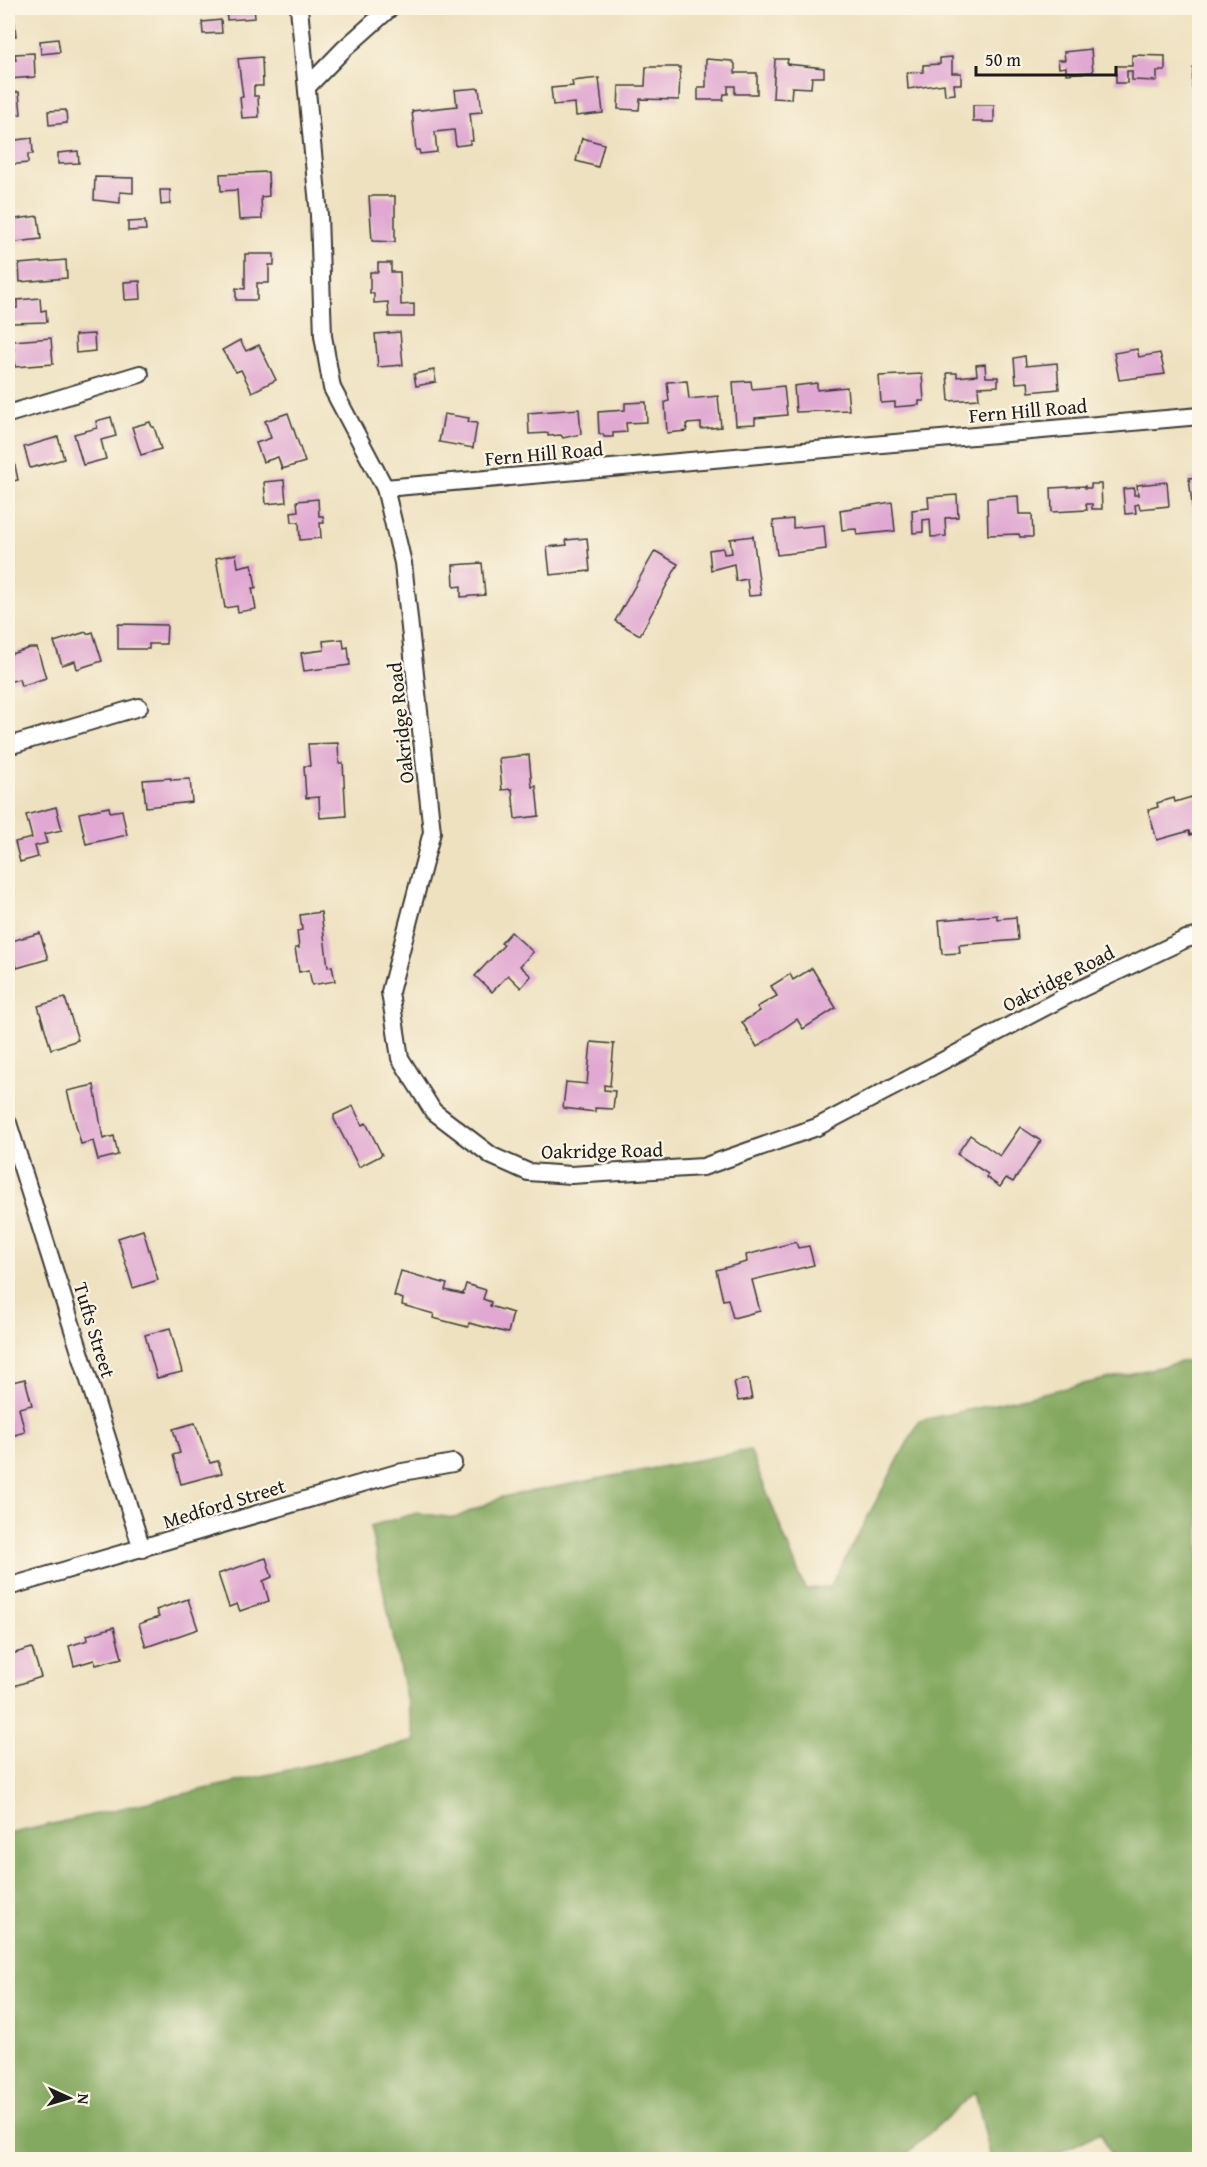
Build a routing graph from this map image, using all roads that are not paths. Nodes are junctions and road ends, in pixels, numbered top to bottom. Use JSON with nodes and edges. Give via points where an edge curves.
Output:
{"nodes":[{"id":1,"x":299,"y":8,"type":"edge"},
{"id":2,"x":390,"y":8,"type":"edge"},
{"id":3,"x":307,"y":87,"type":"junction"},
{"id":4,"x":140,"y":374,"type":"dead end"},
{"id":5,"x":8,"y":414,"type":"edge"},
{"id":6,"x":1200,"y":416,"type":"edge"},
{"id":7,"x":385,"y":488,"type":"junction"},
{"id":8,"x":139,"y":707,"type":"dead end"},
{"id":9,"x":8,"y":746,"type":"edge"},
{"id":10,"x":1200,"y":936,"type":"edge"},
{"id":11,"x":8,"y":1123,"type":"edge"},
{"id":12,"x":453,"y":1463,"type":"dead end"},
{"id":13,"x":142,"y":1549,"type":"junction"},
{"id":14,"x":8,"y":1587,"type":"edge"}],
"edges":[{"from":1,"to":3,"type":"street"},
{"from":2,"to":3,"type":"street"},
{"from":3,"to":7,"type":"street","via":[[319,215],[324,336],[332,388]]},
{"from":4,"to":5,"type":"street"},
{"from":6,"to":7,"type":"street","name":"Fern Hill Road"},
{"from":7,"to":10,"type":"street","name":"Oakridge Road","via":[[403,563],[432,831],[390,992],[400,1058],[433,1111],[492,1156],[528,1172],[571,1175],[703,1167],[817,1127],[1070,994]]},
{"from":8,"to":9,"type":"street"},
{"from":11,"to":13,"type":"street","name":"Tufts Street"},
{"from":12,"to":13,"type":"street","name":"Medford Street","via":[[397,1473]]},
{"from":13,"to":14,"type":"street","name":"Medford Street"}]}
